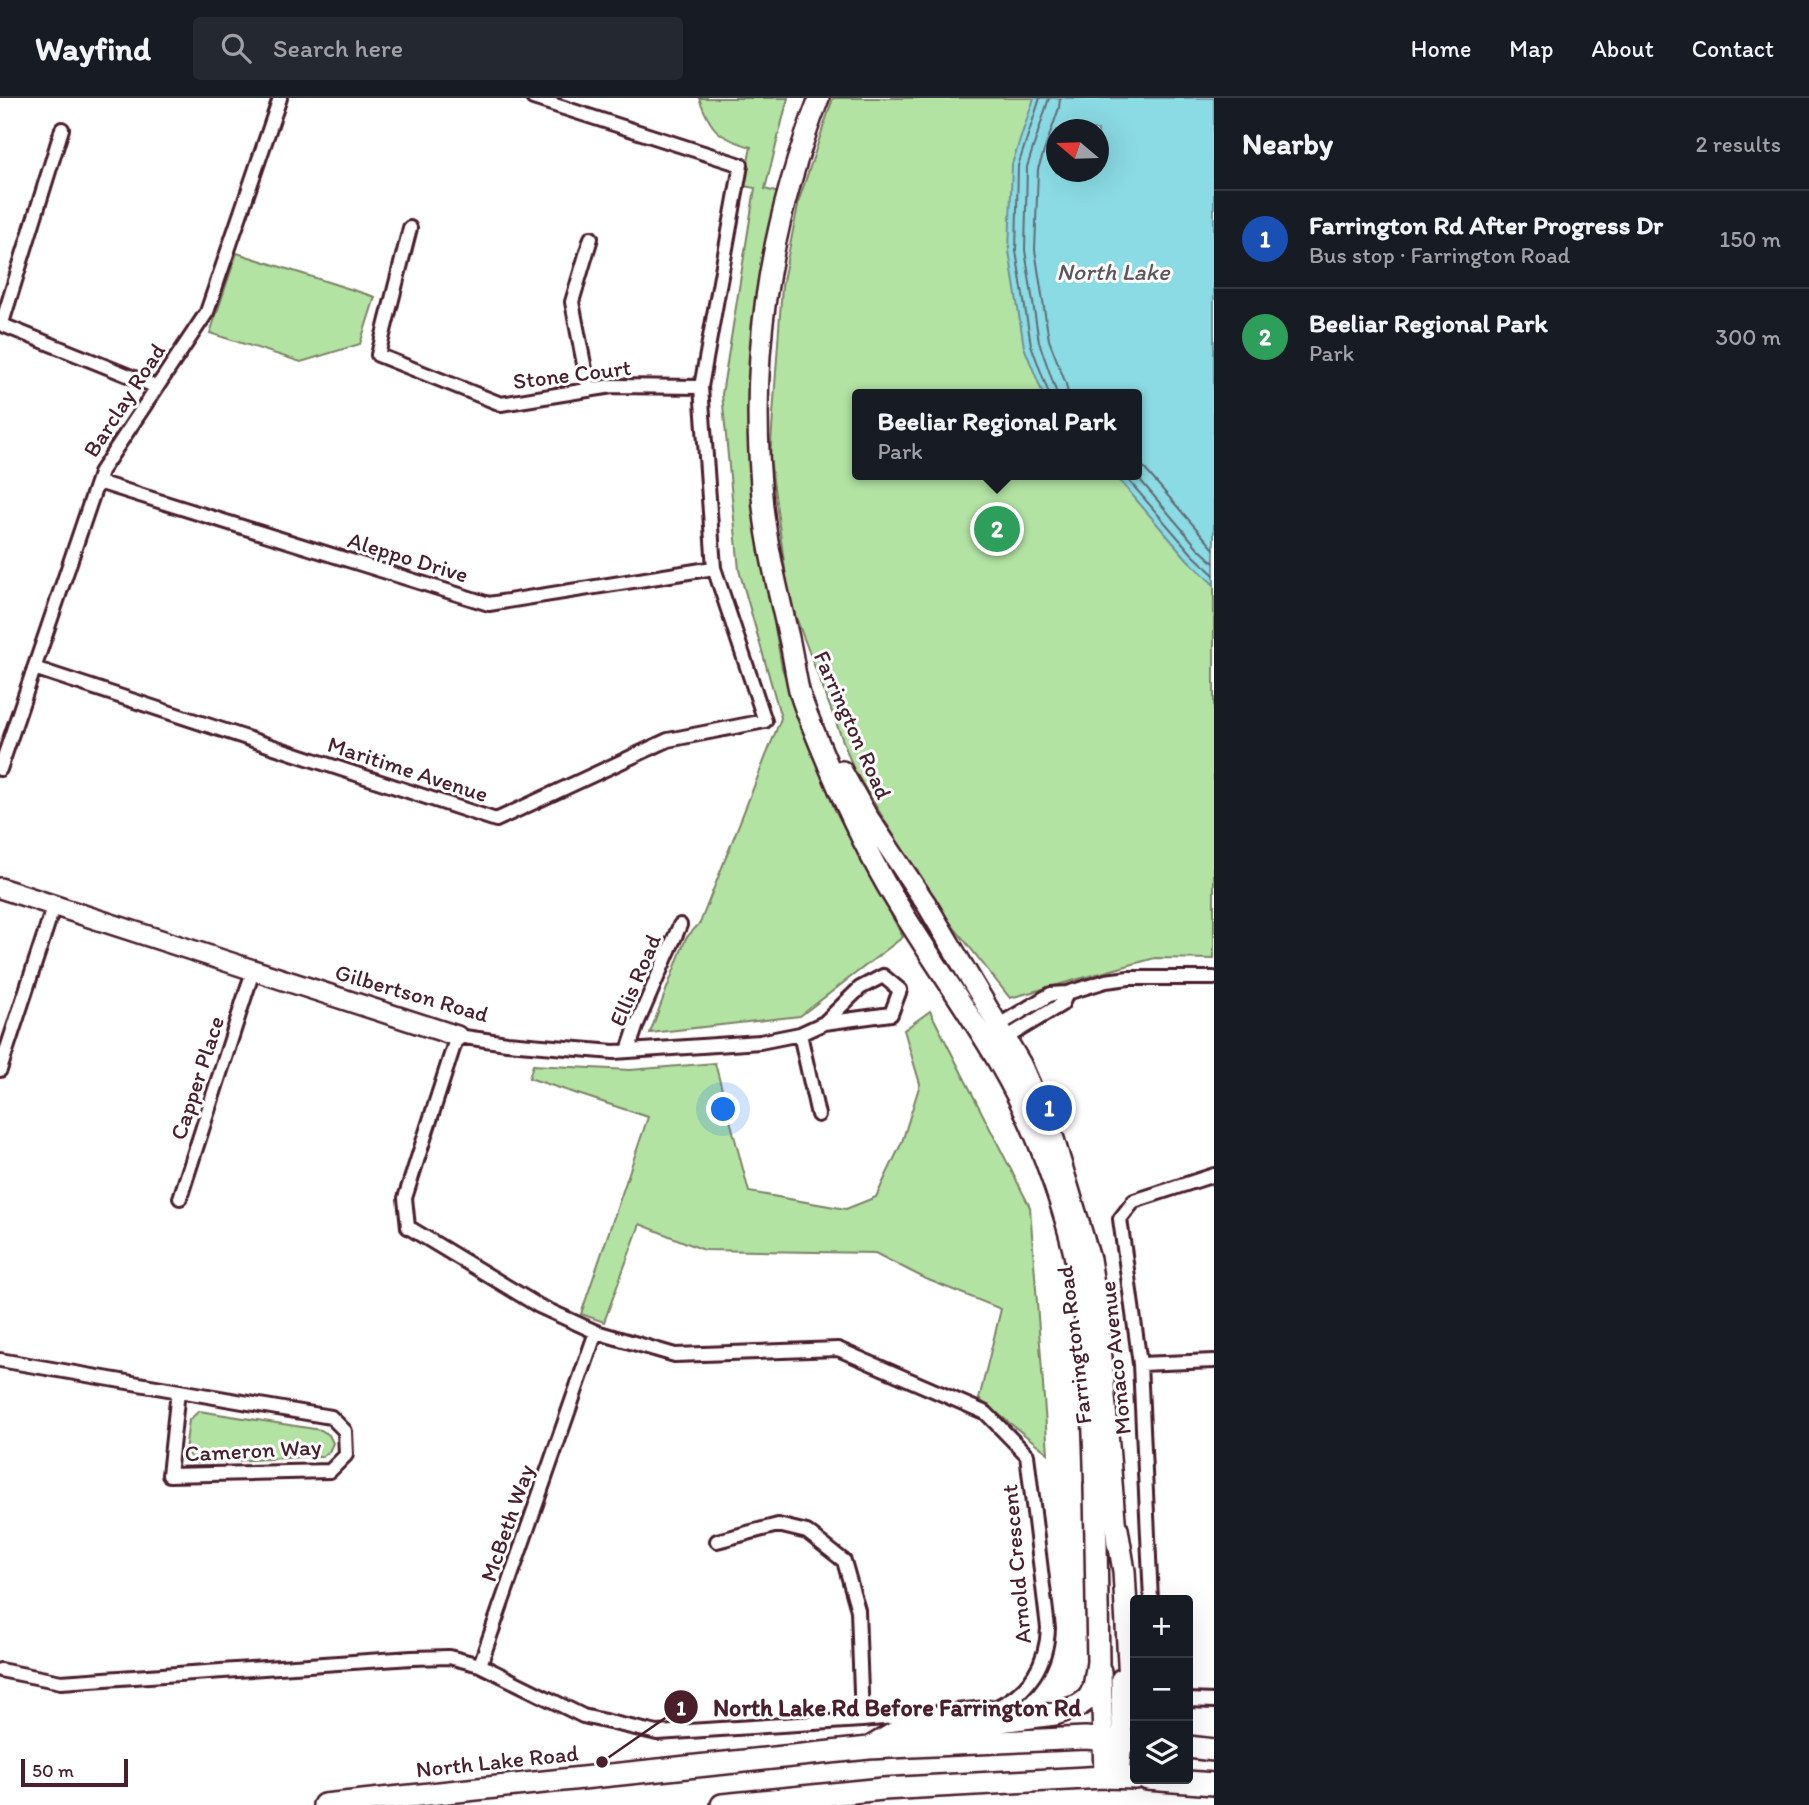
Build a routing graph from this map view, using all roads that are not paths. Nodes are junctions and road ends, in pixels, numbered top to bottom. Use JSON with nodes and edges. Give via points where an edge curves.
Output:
{"nodes":[{"id":1,"x":280,"y":98,"type":"edge"},
{"id":2,"x":533,"y":98,"type":"edge"},
{"id":3,"x":819,"y":98,"type":"edge"},
{"id":4,"x":62,"y":129,"type":"dead end"},
{"id":5,"x":410,"y":228,"type":"dead end"},
{"id":6,"x":591,"y":238,"type":"dead end"},
{"id":7,"x":1,"y":324,"type":"edge"},
{"id":8,"x":157,"y":387,"type":"junction"},
{"id":9,"x":701,"y":387,"type":"junction"},
{"id":10,"x":589,"y":390,"type":"junction"},
{"id":11,"x":97,"y":482,"type":"junction"},
{"id":12,"x":714,"y":568,"type":"junction"},
{"id":13,"x":34,"y":668,"type":"junction"},
{"id":14,"x":0,"y":769,"type":"edge"},
{"id":15,"x":0,"y":888,"type":"edge"},
{"id":16,"x":54,"y":905,"type":"junction"},
{"id":17,"x":680,"y":925,"type":"dead end"},
{"id":18,"x":253,"y":971,"type":"junction"},
{"id":19,"x":1214,"y":978,"type":"edge"},
{"id":20,"x":824,"y":1023,"type":"junction"},
{"id":21,"x":800,"y":1034,"type":"junction"},
{"id":22,"x":457,"y":1035,"type":"junction"},
{"id":23,"x":993,"y":1037,"type":"junction"},
{"id":24,"x":628,"y":1051,"type":"junction"},
{"id":25,"x":0,"y":1069,"type":"edge"},
{"id":26,"x":818,"y":1115,"type":"dead end"},
{"id":27,"x":1214,"y":1175,"type":"edge"},
{"id":28,"x":180,"y":1198,"type":"dead end"},
{"id":29,"x":596,"y":1332,"type":"junction"},
{"id":30,"x":0,"y":1360,"type":"edge"},
{"id":31,"x":1214,"y":1361,"type":"edge"},
{"id":32,"x":1140,"y":1364,"type":"junction"},
{"id":33,"x":178,"y":1391,"type":"junction"},
{"id":34,"x":1095,"y":1485,"type":"junction"},
{"id":35,"x":1117,"y":1529,"type":"junction"},
{"id":36,"x":718,"y":1542,"type":"dead end"},
{"id":37,"x":1151,"y":1595,"type":"edge"},
{"id":38,"x":480,"y":1665,"type":"junction"},
{"id":39,"x":0,"y":1671,"type":"edge"},
{"id":40,"x":1130,"y":1682,"type":"edge"},
{"id":41,"x":1193,"y":1700,"type":"edge"},
{"id":42,"x":1214,"y":1700,"type":"edge"},
{"id":43,"x":862,"y":1720,"type":"junction"},
{"id":44,"x":1120,"y":1740,"type":"edge"},
{"id":45,"x":1193,"y":1747,"type":"edge"},
{"id":46,"x":869,"y":1748,"type":"junction"},
{"id":47,"x":1214,"y":1749,"type":"edge"},
{"id":48,"x":1120,"y":1777,"type":"edge"},
{"id":49,"x":1193,"y":1782,"type":"edge"},
{"id":50,"x":1214,"y":1784,"type":"edge"},
{"id":51,"x":418,"y":1800,"type":"edge"},
{"id":52,"x":356,"y":1804,"type":"edge"},
{"id":53,"x":324,"y":1805,"type":"edge"},
{"id":54,"x":722,"y":1805,"type":"edge"}],
"edges":[{"from":1,"to":8,"type":"street","name":"Barclay Road","via":[[207,312]]},
{"from":2,"to":9,"type":"street","via":[[741,165]]},
{"from":3,"to":23,"type":"main road","name":"Farrington Road","via":[[800,147],[772,249],[762,314],[757,387],[764,511],[778,594],[790,643],[840,766],[934,916]]},
{"from":4,"to":7,"type":"street"},
{"from":5,"to":10,"type":"street","name":"Stone Court","via":[[378,355],[501,404]]},
{"from":6,"to":10,"type":"street","via":[[572,302]]},
{"from":7,"to":8,"type":"street"},
{"from":8,"to":11,"type":"street","name":"Barclay Road"},
{"from":9,"to":10,"type":"street","name":"Stone Court"},
{"from":9,"to":12,"type":"street"},
{"from":11,"to":12,"type":"street","name":"Aleppo Drive","via":[[489,604]]},
{"from":11,"to":13,"type":"street","name":"Barclay Road"},
{"from":12,"to":13,"type":"street","name":"Maritime Avenue","via":[[765,721],[668,740],[496,820]]},
{"from":13,"to":14,"type":"street","name":"Barclay Road"},
{"from":15,"to":16,"type":"main road","name":"Gilbertson Road"},
{"from":16,"to":18,"type":"main road","name":"Gilbertson Road"},
{"from":16,"to":25,"type":"street"},
{"from":17,"to":24,"type":"street","name":"Ellis Road"},
{"from":18,"to":22,"type":"main road","name":"Gilbertson Road"},
{"from":18,"to":28,"type":"street","name":"Capper Place"},
{"from":19,"to":23,"type":"street","via":[[1129,978],[1051,995]]},
{"from":20,"to":20,"type":"street","name":"Gilbertson Road","via":[[860,988],[883,976],[900,990],[891,1014]]},
{"from":20,"to":21,"type":"street","name":"Gilbertson Road"},
{"from":21,"to":24,"type":"street","name":"Gilbertson Road","via":[[760,1042]]},
{"from":21,"to":26,"type":"street"},
{"from":22,"to":24,"type":"street","name":"Gilbertson Road"},
{"from":22,"to":29,"type":"street","via":[[405,1198],[408,1227],[540,1306]]},
{"from":23,"to":34,"type":"main road","name":"Farrington Road","via":[[1041,1150],[1071,1242],[1086,1329]]},
{"from":23,"to":35,"type":"main road","name":"Farrington Road","via":[[1031,1084],[1054,1139],[1090,1259]]},
{"from":27,"to":32,"type":"street","name":"Monaco Avenue","via":[[1134,1201],[1120,1219]]},
{"from":29,"to":38,"type":"street","name":"McBeth Way"},
{"from":29,"to":43,"type":"street","name":"Arnold Crescent","via":[[675,1354],[838,1349],[986,1413],[1027,1455],[1048,1628],[1039,1668],[1014,1699],[997,1707]]},
{"from":30,"to":33,"type":"street","name":"Cameron Way"},
{"from":31,"to":32,"type":"street"},
{"from":32,"to":37,"type":"street","name":"Monaco Avenue"},
{"from":33,"to":33,"type":"street","name":"Cameron Way","via":[[331,1418],[345,1431],[346,1455],[330,1471],[169,1475]]},
{"from":34,"to":44,"type":"main road","name":"Farrington Road"},
{"from":34,"to":46,"type":"main road","via":[[1098,1672],[1088,1699],[1055,1714],[900,1731]]},
{"from":35,"to":40,"type":"main road"},
{"from":35,"to":44,"type":"main road","name":"Farrington Road"},
{"from":36,"to":43,"type":"street","via":[[778,1525],[807,1532],[844,1561],[858,1610]]},
{"from":38,"to":39,"type":"street","via":[[449,1657],[412,1658],[61,1682]]},
{"from":38,"to":43,"type":"street","name":"Arnold Crescent","via":[[583,1716],[657,1733]]},
{"from":41,"to":42,"type":"street"},
{"from":44,"to":46,"type":"main road","name":"North Lake Road"},
{"from":44,"to":48,"type":"main road","name":"Farrington Road"},
{"from":45,"to":47,"type":"main road"},
{"from":46,"to":51,"type":"main road","name":"North Lake Road"},
{"from":48,"to":54,"type":"main road","via":[[883,1789]]},
{"from":49,"to":50,"type":"main road"},
{"from":51,"to":52,"type":"main road","name":"North Lake Road"},
{"from":52,"to":53,"type":"main road","name":"North Lake Road"}]}
